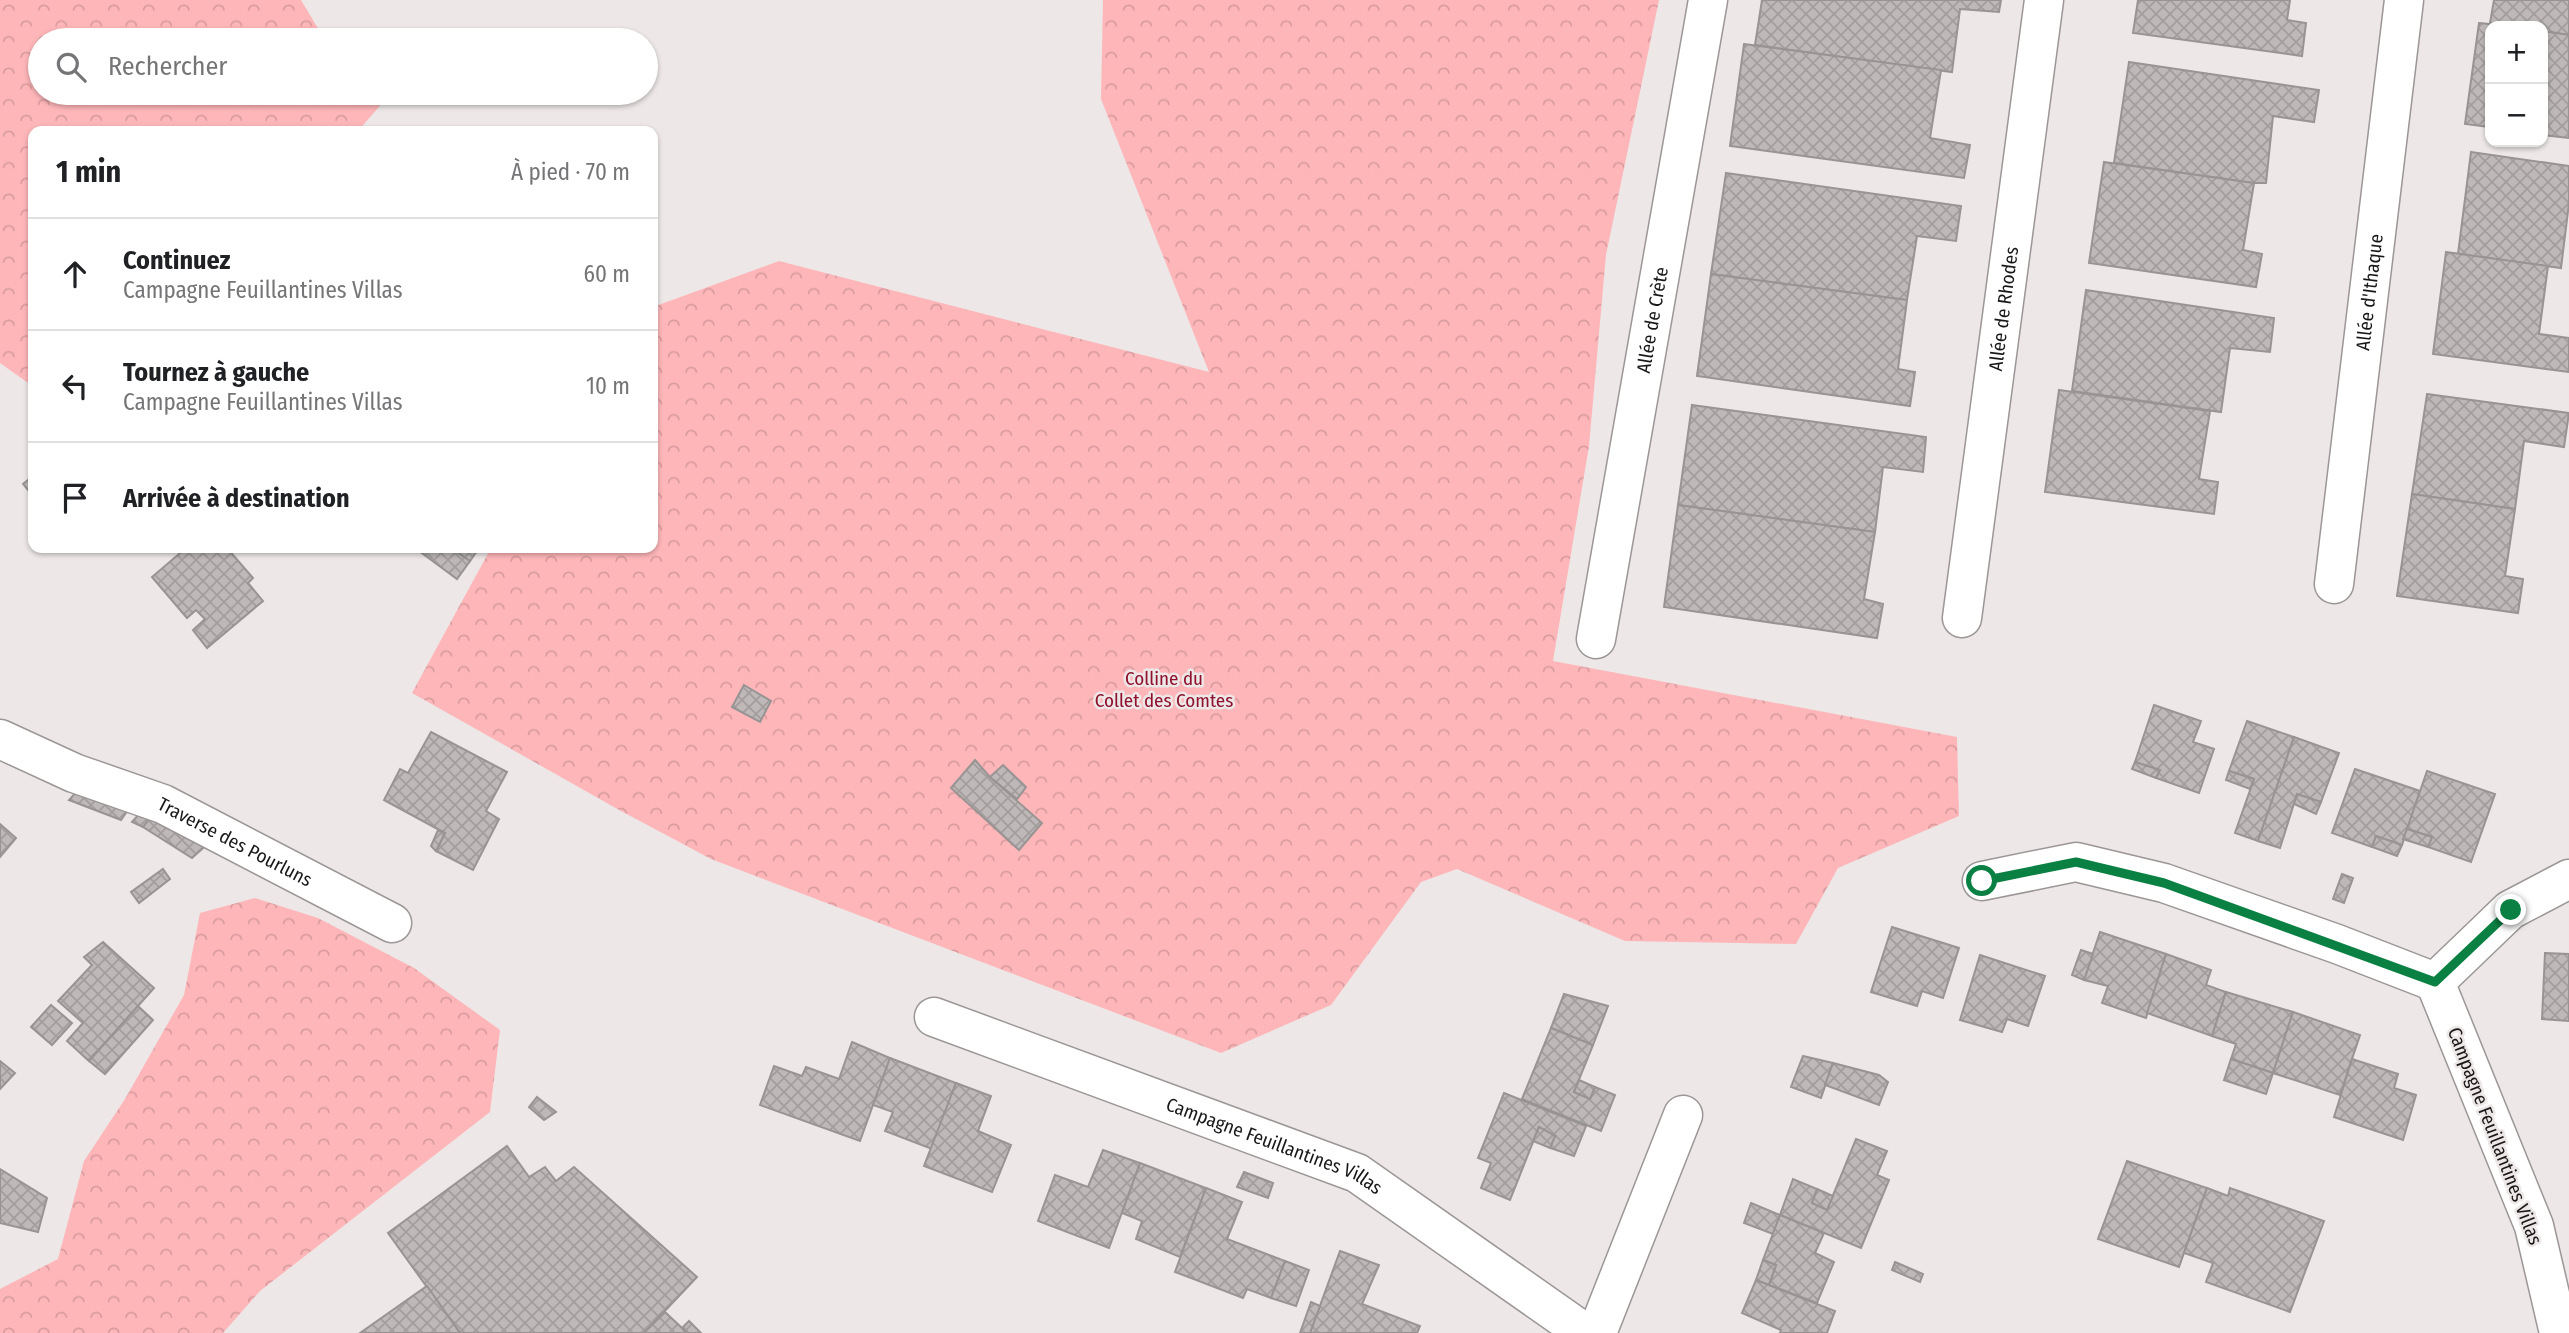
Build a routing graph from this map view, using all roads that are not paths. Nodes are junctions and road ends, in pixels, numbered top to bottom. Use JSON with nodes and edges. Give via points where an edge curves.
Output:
{"nodes":[{"id":1,"x":1708,"y":0,"type":"edge"},
{"id":2,"x":2044,"y":0,"type":"edge"},
{"id":3,"x":2404,"y":0,"type":"edge"},
{"id":4,"x":2334,"y":584,"type":"dead end"},
{"id":5,"x":1962,"y":618,"type":"dead end"},
{"id":6,"x":1596,"y":639,"type":"dead end"},
{"id":7,"x":0,"y":738,"type":"edge"},
{"id":8,"x":2569,"y":879,"type":"edge"},
{"id":9,"x":1982,"y":881,"type":"dead end"},
{"id":10,"x":392,"y":923,"type":"dead end"},
{"id":11,"x":2435,"y":982,"type":"junction"},
{"id":12,"x":933,"y":1017,"type":"dead end"},
{"id":13,"x":1684,"y":1115,"type":"dead end"},
{"id":14,"x":1585,"y":1333,"type":"edge"},
{"id":15,"x":1597,"y":1333,"type":"edge"},
{"id":16,"x":2559,"y":1333,"type":"edge"}],
"edges":[{"from":1,"to":6,"type":"street","name":"Allée de Crète"},
{"from":2,"to":5,"type":"street","name":"Allée de Rhodes"},
{"from":3,"to":4,"type":"street","name":"Allée d'Ithaque"},
{"from":7,"to":10,"type":"street","name":"Traverse des Pourluns","via":[[74,773],[163,804]]},
{"from":8,"to":11,"type":"street","via":[[2511,910]]},
{"from":9,"to":11,"type":"street","via":[[2076,862],[2164,883]]},
{"from":11,"to":16,"type":"street","name":"Campagne Feuillantines Villas","via":[[2534,1226]]},
{"from":12,"to":14,"type":"street","name":"Campagne Feuillantines Villas","via":[[1357,1173]]},
{"from":13,"to":15,"type":"street"}]}
